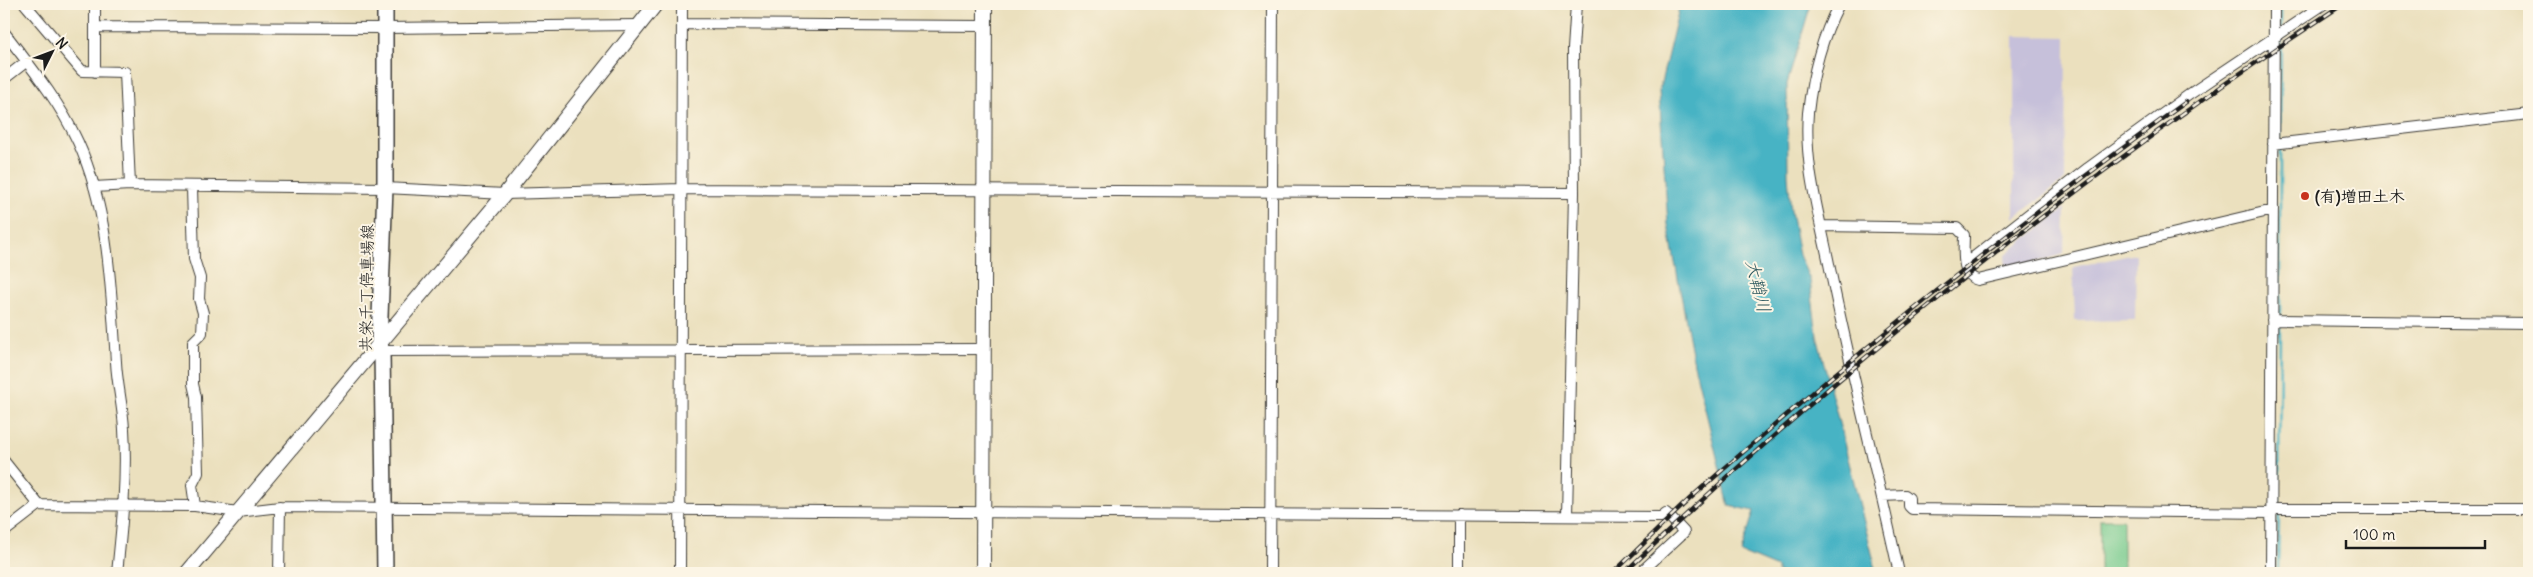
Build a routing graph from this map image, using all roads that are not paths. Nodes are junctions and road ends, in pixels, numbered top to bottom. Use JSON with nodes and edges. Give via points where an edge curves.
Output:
{"nodes":[{"id":1,"x":25,"y":4,"type":"edge"},
{"id":2,"x":95,"y":4,"type":"edge"},
{"id":3,"x":385,"y":4,"type":"edge"},
{"id":4,"x":656,"y":4,"type":"edge"},
{"id":5,"x":682,"y":4,"type":"edge"},
{"id":6,"x":985,"y":4,"type":"edge"},
{"id":7,"x":1273,"y":4,"type":"edge"},
{"id":8,"x":1576,"y":4,"type":"edge"},
{"id":9,"x":1839,"y":4,"type":"edge"},
{"id":10,"x":2274,"y":4,"type":"edge"},
{"id":11,"x":2324,"y":4,"type":"edge"},
{"id":12,"x":682,"y":24,"type":"junction"},
{"id":13,"x":638,"y":25,"type":"junction"},
{"id":14,"x":984,"y":26,"type":"junction"},
{"id":15,"x":95,"y":27,"type":"junction"},
{"id":16,"x":385,"y":28,"type":"junction"},
{"id":17,"x":4,"y":32,"type":"edge"},
{"id":18,"x":2278,"y":34,"type":"junction"},
{"id":19,"x":27,"y":61,"type":"junction"},
{"id":20,"x":95,"y":72,"type":"junction"},
{"id":21,"x":4,"y":79,"type":"edge"},
{"id":22,"x":2529,"y":114,"type":"edge"},
{"id":23,"x":2278,"y":143,"type":"junction"},
{"id":24,"x":130,"y":185,"type":"junction"},
{"id":25,"x":94,"y":187,"type":"junction"},
{"id":26,"x":192,"y":187,"type":"junction"},
{"id":27,"x":385,"y":188,"type":"junction"},
{"id":28,"x":681,"y":189,"type":"junction"},
{"id":29,"x":984,"y":189,"type":"junction"},
{"id":30,"x":1271,"y":191,"type":"junction"},
{"id":31,"x":1574,"y":193,"type":"junction"},
{"id":32,"x":505,"y":194,"type":"junction"},
{"id":33,"x":2273,"y":210,"type":"junction"},
{"id":34,"x":1821,"y":226,"type":"junction"},
{"id":35,"x":1965,"y":264,"type":"junction"},
{"id":36,"x":2277,"y":320,"type":"junction"},
{"id":37,"x":2529,"y":323,"type":"edge"},
{"id":38,"x":381,"y":347,"type":"junction"},
{"id":39,"x":681,"y":348,"type":"junction"},
{"id":40,"x":983,"y":349,"type":"junction"},
{"id":41,"x":4,"y":462,"type":"edge"},
{"id":42,"x":1882,"y":496,"type":"junction"},
{"id":43,"x":39,"y":505,"type":"junction"},
{"id":44,"x":195,"y":506,"type":"junction"},
{"id":45,"x":124,"y":507,"type":"junction"},
{"id":46,"x":280,"y":507,"type":"junction"},
{"id":47,"x":385,"y":508,"type":"junction"},
{"id":48,"x":2529,"y":509,"type":"edge"},
{"id":49,"x":680,"y":510,"type":"junction"},
{"id":50,"x":2275,"y":511,"type":"junction"},
{"id":51,"x":238,"y":512,"type":"junction"},
{"id":52,"x":983,"y":512,"type":"junction"},
{"id":53,"x":1270,"y":513,"type":"junction"},
{"id":54,"x":1459,"y":515,"type":"junction"},
{"id":55,"x":1566,"y":516,"type":"junction"},
{"id":56,"x":4,"y":532,"type":"edge"},
{"id":57,"x":117,"y":573,"type":"edge"},
{"id":58,"x":187,"y":573,"type":"edge"},
{"id":59,"x":279,"y":573,"type":"edge"},
{"id":60,"x":385,"y":573,"type":"edge"},
{"id":61,"x":680,"y":573,"type":"edge"},
{"id":62,"x":983,"y":573,"type":"edge"},
{"id":63,"x":1270,"y":573,"type":"edge"},
{"id":64,"x":1458,"y":573,"type":"edge"},
{"id":65,"x":1640,"y":573,"type":"edge"},
{"id":66,"x":1899,"y":573,"type":"edge"},
{"id":67,"x":2271,"y":573,"type":"edge"}],
"edges":[{"from":1,"to":20,"type":"street","via":[[82,70]]},
{"from":2,"to":15,"type":"street"},
{"from":3,"to":16,"type":"main road","name":"共栄千丁停車場線"},
{"from":4,"to":13,"type":"street"},
{"from":5,"to":12,"type":"street"},
{"from":6,"to":14,"type":"street"},
{"from":7,"to":30,"type":"street"},
{"from":8,"to":31,"type":"street","via":[[1573,49]]},
{"from":9,"to":34,"type":"street","via":[[1830,21],[1816,67],[1808,113],[1809,165]]},
{"from":10,"to":18,"type":"street"},
{"from":11,"to":18,"type":"street"},
{"from":12,"to":14,"type":"street"},
{"from":12,"to":28,"type":"street"},
{"from":13,"to":16,"type":"street"},
{"from":13,"to":32,"type":"street"},
{"from":14,"to":29,"type":"street"},
{"from":15,"to":16,"type":"street"},
{"from":15,"to":20,"type":"street"},
{"from":16,"to":27,"type":"main road","name":"共栄千丁停車場線"},
{"from":17,"to":19,"type":"street"},
{"from":18,"to":23,"type":"street"},
{"from":18,"to":35,"type":"street","via":[[2088,168]]},
{"from":19,"to":21,"type":"street"},
{"from":19,"to":25,"type":"street","via":[[60,108],[78,142]]},
{"from":20,"to":24,"type":"street","via":[[125,72]]},
{"from":22,"to":23,"type":"street"},
{"from":23,"to":33,"type":"street"},
{"from":24,"to":25,"type":"street"},
{"from":24,"to":26,"type":"street"},
{"from":25,"to":45,"type":"street","via":[[106,246],[124,429]]},
{"from":26,"to":27,"type":"street"},
{"from":26,"to":44,"type":"street","via":[[194,259],[200,278],[199,299],[203,313],[202,333],[193,342],[192,360],[198,473],[192,485]]},
{"from":27,"to":32,"type":"street"},
{"from":27,"to":38,"type":"main road","name":"共栄千丁停車場線"},
{"from":28,"to":29,"type":"street"},
{"from":28,"to":32,"type":"street"},
{"from":28,"to":39,"type":"street"},
{"from":29,"to":30,"type":"street"},
{"from":29,"to":40,"type":"street"},
{"from":30,"to":31,"type":"street"},
{"from":30,"to":53,"type":"street"},
{"from":31,"to":55,"type":"street"},
{"from":32,"to":38,"type":"street"},
{"from":33,"to":35,"type":"street","via":[[1978,280],[1967,273]]},
{"from":33,"to":36,"type":"street"},
{"from":34,"to":35,"type":"street","via":[[1957,228],[1964,235]]},
{"from":34,"to":42,"type":"street"},
{"from":36,"to":37,"type":"street"},
{"from":36,"to":50,"type":"street"},
{"from":38,"to":39,"type":"street"},
{"from":38,"to":47,"type":"main road","name":"共栄千丁停車場線"},
{"from":38,"to":51,"type":"street"},
{"from":39,"to":40,"type":"street"},
{"from":39,"to":49,"type":"street"},
{"from":40,"to":52,"type":"street"},
{"from":41,"to":43,"type":"street"},
{"from":42,"to":50,"type":"street","via":[[1905,495],[1912,509]]},
{"from":42,"to":66,"type":"street"},
{"from":43,"to":45,"type":"street"},
{"from":43,"to":56,"type":"street"},
{"from":44,"to":45,"type":"street"},
{"from":44,"to":51,"type":"street"},
{"from":45,"to":57,"type":"street"},
{"from":46,"to":47,"type":"street"},
{"from":46,"to":51,"type":"street"},
{"from":46,"to":59,"type":"street"},
{"from":47,"to":49,"type":"street"},
{"from":47,"to":60,"type":"main road","name":"共栄千丁停車場線"},
{"from":48,"to":50,"type":"street"},
{"from":49,"to":52,"type":"street"},
{"from":49,"to":61,"type":"street"},
{"from":50,"to":67,"type":"street"},
{"from":51,"to":58,"type":"street"},
{"from":52,"to":53,"type":"street"},
{"from":52,"to":62,"type":"street"},
{"from":53,"to":54,"type":"street"},
{"from":53,"to":63,"type":"street"},
{"from":54,"to":55,"type":"street"},
{"from":54,"to":64,"type":"street"},
{"from":55,"to":65,"type":"street","via":[[1661,517],[1666,513],[1684,532]]}]}
